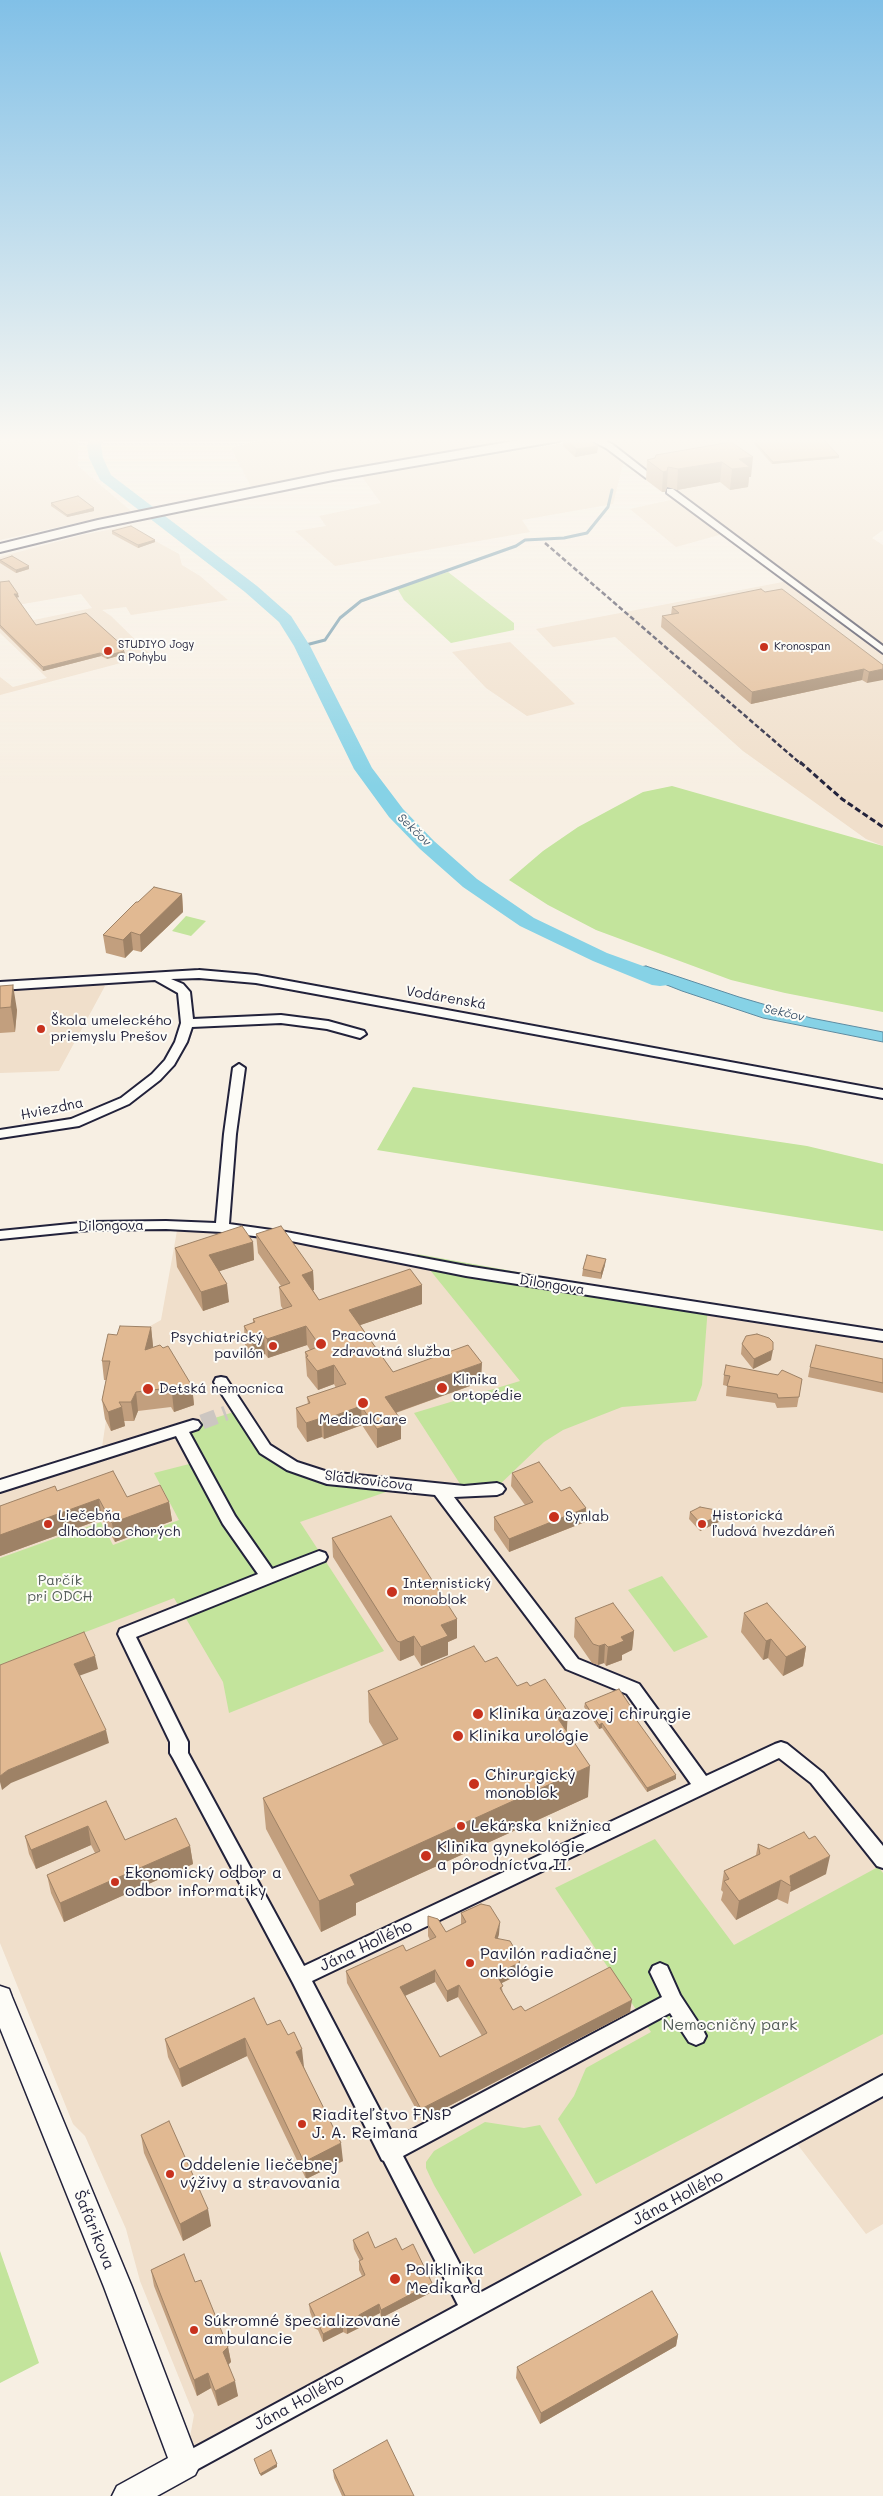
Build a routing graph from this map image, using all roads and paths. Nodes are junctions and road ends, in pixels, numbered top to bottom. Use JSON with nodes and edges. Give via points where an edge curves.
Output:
{"nodes":[{"id":1,"x":754,"y":553,"type":"edge"},
{"id":2,"x":883,"y":650,"type":"edge"},
{"id":3,"x":154,"y":977,"type":"junction"},
{"id":4,"x":0,"y":986,"type":"edge"},
{"id":5,"x":187,"y":1023,"type":"junction"},
{"id":6,"x":360,"y":1034,"type":"dead end"},
{"id":7,"x":239,"y":1068,"type":"dead end"},
{"id":8,"x":883,"y":1094,"type":"edge"},
{"id":9,"x":0,"y":1134,"type":"edge"},
{"id":10,"x":222,"y":1228,"type":"junction"},
{"id":11,"x":0,"y":1235,"type":"edge"},
{"id":12,"x":883,"y":1336,"type":"edge"},
{"id":13,"x":221,"y":1382,"type":"dead end"},
{"id":14,"x":0,"y":1486,"type":"edge"},
{"id":15,"x":439,"y":1489,"type":"junction"},
{"id":16,"x":497,"y":1489,"type":"dead end"},
{"id":17,"x":319,"y":1557,"type":"dead end"},
{"id":18,"x":269,"y":1577,"type":"junction"},
{"id":19,"x":703,"y":1786,"type":"junction"},
{"id":20,"x":883,"y":1860,"type":"edge"},
{"id":21,"x":660,"y":1972,"type":"dead end"},
{"id":22,"x":300,"y":1976,"type":"junction"},
{"id":23,"x":0,"y":1997,"type":"edge"},
{"id":24,"x":673,"y":2001,"type":"junction"},
{"id":25,"x":696,"y":2036,"type":"dead end"},
{"id":26,"x":883,"y":2085,"type":"edge"},
{"id":27,"x":389,"y":2152,"type":"junction"},
{"id":28,"x":471,"y":2308,"type":"junction"},
{"id":29,"x":185,"y":2465,"type":"junction"},
{"id":30,"x":126,"y":2496,"type":"edge"}],
"edges":[{"from":1,"to":2,"type":"street"},
{"from":3,"to":4,"type":"street","name":"Vodárenská"},
{"from":3,"to":5,"type":"street","name":"Hviezdna","via":[[169,981],[184,992]]},
{"from":3,"to":8,"type":"street","name":"Vodárenská","via":[[198,974],[256,979]]},
{"from":5,"to":6,"type":"street","via":[[281,1019],[328,1025]]},
{"from":5,"to":9,"type":"street","name":"Hviezdna","via":[[170,1062],[144,1088],[125,1101],[74,1123]]},
{"from":7,"to":10,"type":"street"},
{"from":10,"to":11,"type":"street","name":"Dilongova","via":[[90,1226]]},
{"from":10,"to":12,"type":"street","name":"Dilongova","via":[[286,1236],[466,1271]]},
{"from":13,"to":15,"type":"street","name":"Sládkovičova","via":[[232,1411],[265,1449],[292,1466],[327,1478]]},
{"from":14,"to":18,"type":"street","via":[[186,1427],[229,1520]]},
{"from":15,"to":16,"type":"street","name":"Sládkovičova","via":[[464,1492]]},
{"from":15,"to":19,"type":"street","via":[[572,1664],[633,1689]]},
{"from":17,"to":18,"type":"street"},
{"from":18,"to":22,"type":"street","via":[[126,1634],[178,1742],[179,1753]]},
{"from":19,"to":20,"type":"street","name":"Jána Hollého","via":[[781,1750],[817,1778]]},
{"from":19,"to":22,"type":"street","name":"Jána Hollého"},
{"from":21,"to":24,"type":"street"},
{"from":22,"to":27,"type":"street"},
{"from":23,"to":29,"type":"street","name":"Šafárikova","via":[[118,2287]]},
{"from":24,"to":25,"type":"street"},
{"from":24,"to":27,"type":"street"},
{"from":26,"to":28,"type":"street","name":"Jána Hollého"},
{"from":27,"to":28,"type":"street"},
{"from":28,"to":29,"type":"street","name":"Jána Hollého"},
{"from":29,"to":30,"type":"street","name":"Jána Hollého"}]}
